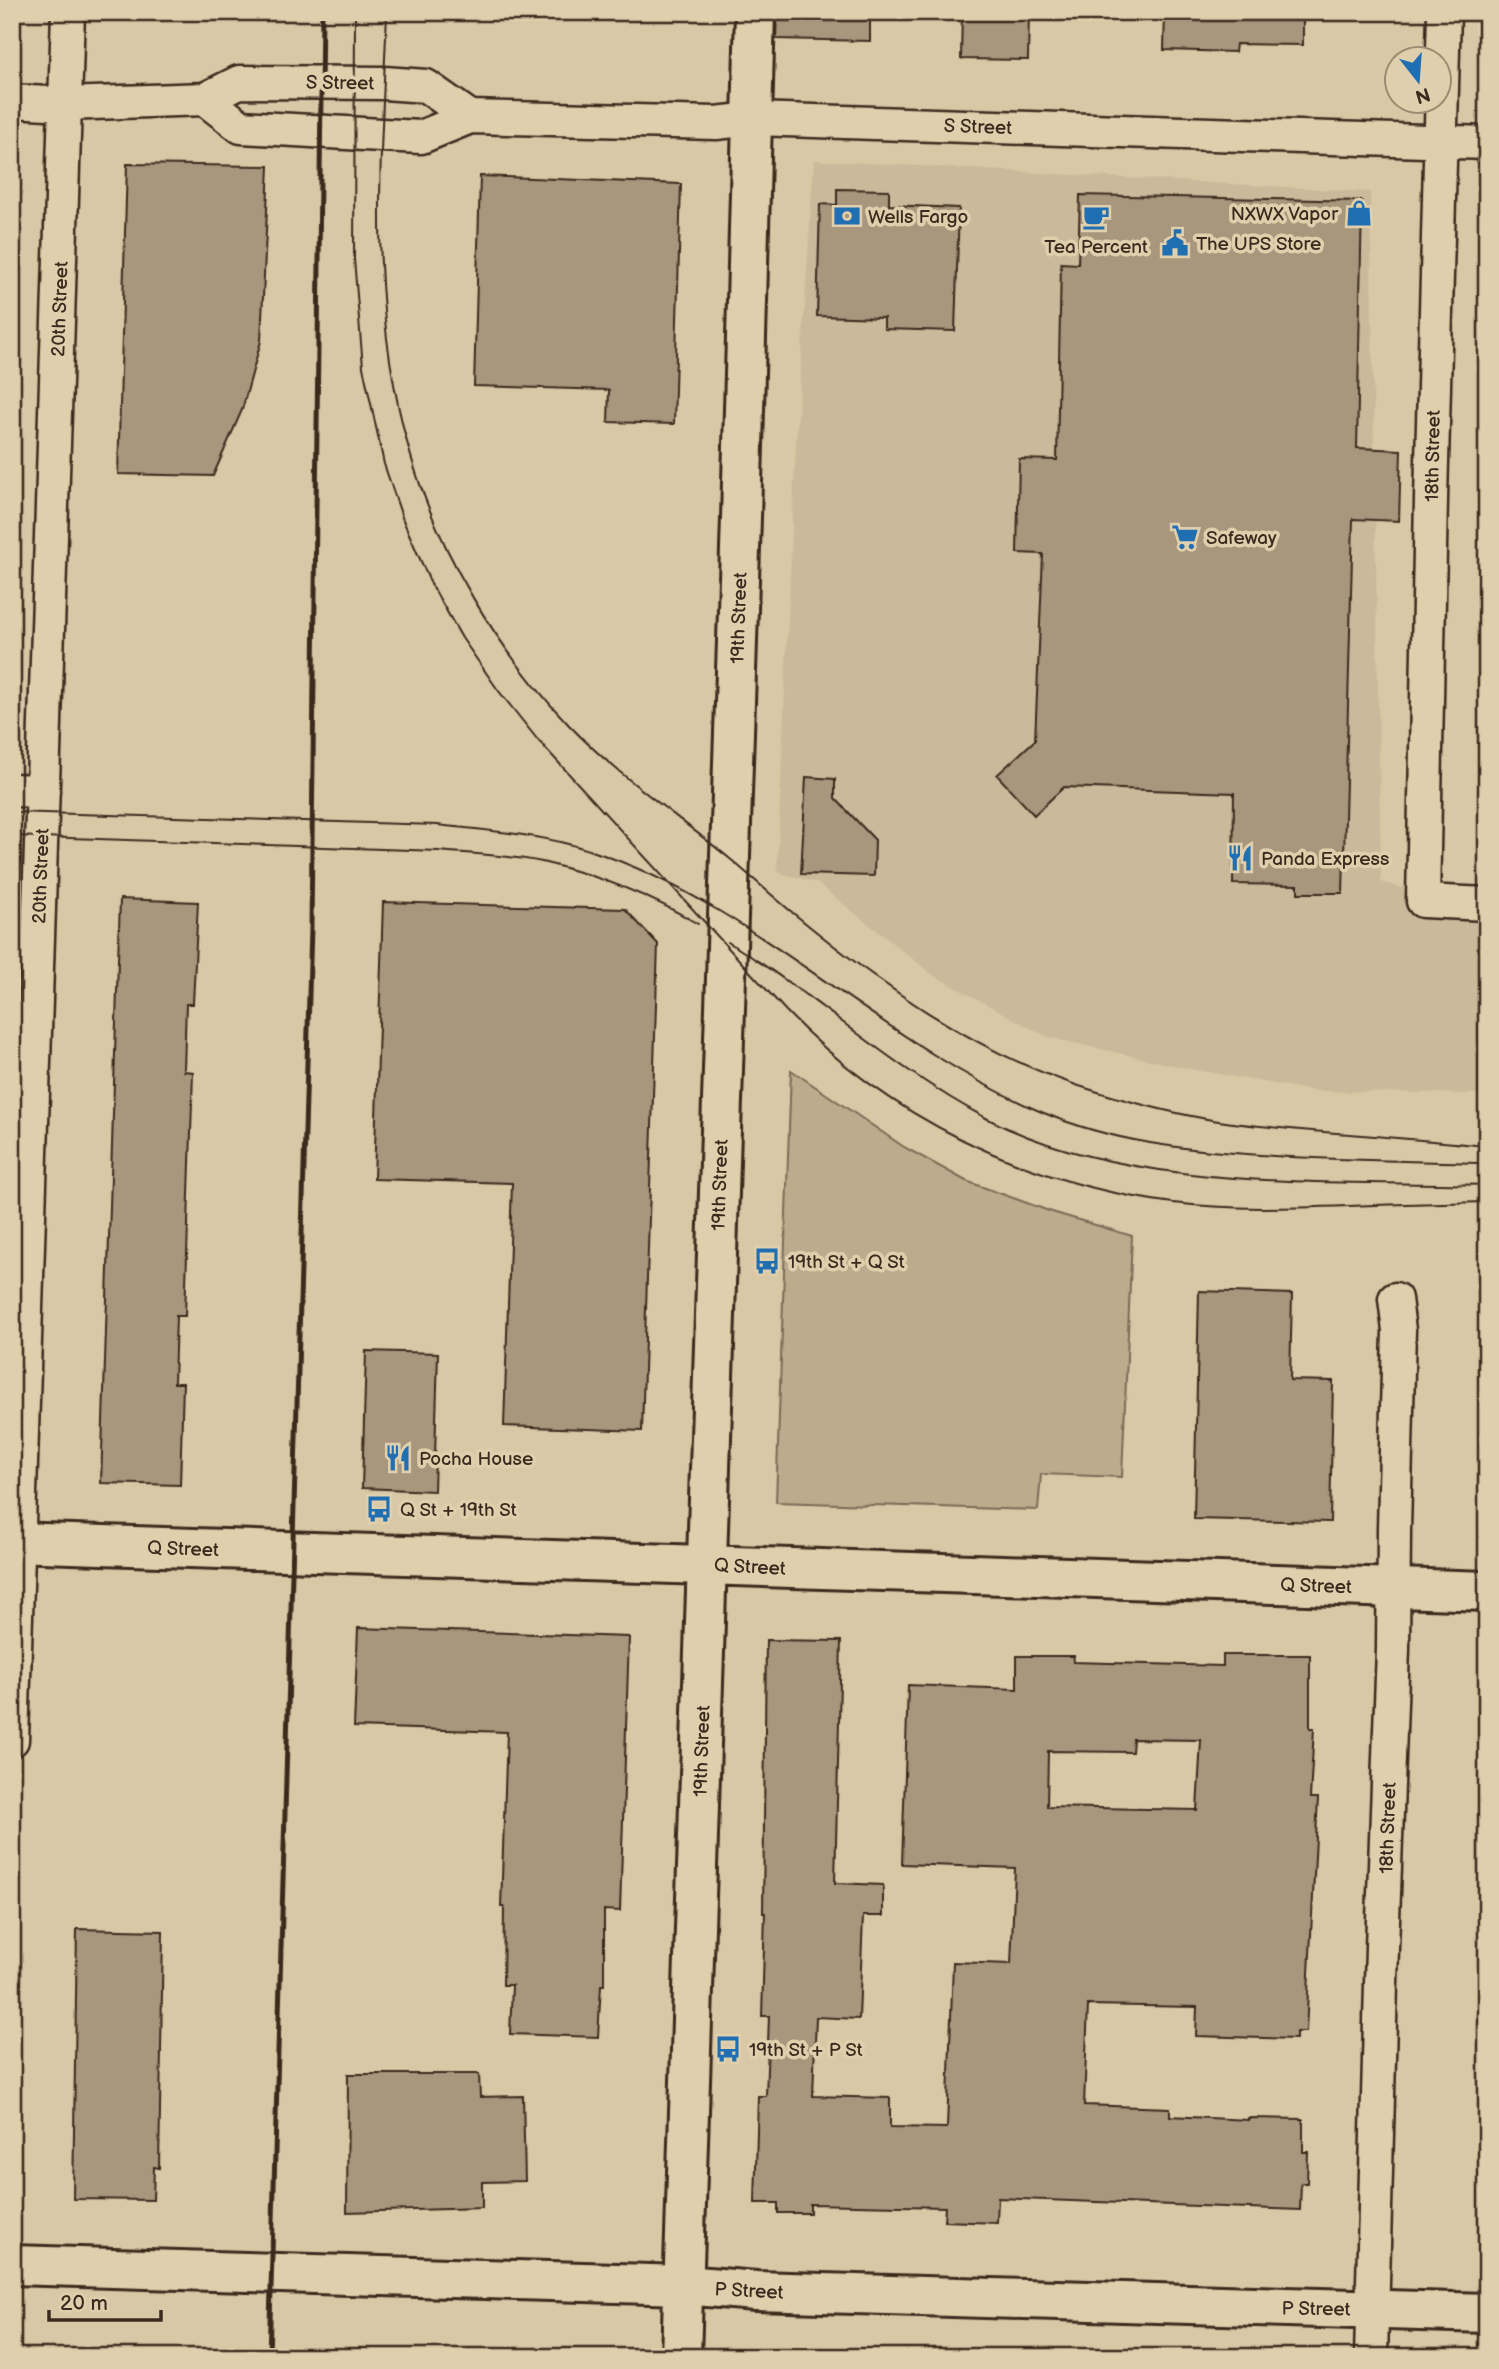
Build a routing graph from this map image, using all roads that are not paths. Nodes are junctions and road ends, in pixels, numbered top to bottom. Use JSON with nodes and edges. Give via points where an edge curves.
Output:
{"nodes":[{"id":1,"x":68,"y":12,"type":"edge"},
{"id":2,"x":755,"y":12,"type":"edge"},
{"id":3,"x":1444,"y":12,"type":"edge"},
{"id":4,"x":205,"y":99,"type":"junction"},
{"id":5,"x":12,"y":101,"type":"edge"},
{"id":6,"x":65,"y":104,"type":"junction"},
{"id":7,"x":470,"y":117,"type":"junction"},
{"id":8,"x":752,"y":119,"type":"junction"},
{"id":9,"x":1440,"y":141,"type":"junction"},
{"id":10,"x":1487,"y":143,"type":"edge"},
{"id":11,"x":28,"y":790,"type":"edge"},
{"id":12,"x":27,"y":846,"type":"edge"},
{"id":13,"x":1487,"y":904,"type":"edge"},
{"id":14,"x":1395,"y":1299,"type":"dead end"},
{"id":15,"x":15,"y":1542,"type":"edge"},
{"id":16,"x":707,"y":1564,"type":"junction"},
{"id":17,"x":1393,"y":1588,"type":"junction"},
{"id":18,"x":1487,"y":1591,"type":"edge"},
{"id":19,"x":12,"y":1740,"type":"edge"},
{"id":20,"x":12,"y":2265,"type":"edge"},
{"id":21,"x":684,"y":2285,"type":"junction"},
{"id":22,"x":1373,"y":2309,"type":"junction"},
{"id":23,"x":1487,"y":2313,"type":"edge"},
{"id":24,"x":681,"y":2357,"type":"edge"},
{"id":25,"x":1371,"y":2357,"type":"edge"}],
"edges":[{"from":1,"to":6,"type":"street","name":"20th Street"},
{"from":2,"to":8,"type":"main road","name":"19th Street"},
{"from":3,"to":9,"type":"street","name":"18th Street"},
{"from":4,"to":6,"type":"street","name":"S Street"},
{"from":4,"to":7,"type":"street","name":"S Street","via":[[241,127],[283,130],[421,137]]},
{"from":4,"to":7,"type":"street","name":"S Street","via":[[239,82],[426,86]]},
{"from":5,"to":6,"type":"street","name":"S Street"},
{"from":6,"to":11,"type":"street","name":"20th Street"},
{"from":7,"to":8,"type":"street","name":"S Street","via":[[716,123]]},
{"from":8,"to":9,"type":"street","name":"S Street"},
{"from":8,"to":16,"type":"main road","name":"19th Street"},
{"from":9,"to":10,"type":"street","name":"S Street"},
{"from":9,"to":13,"type":"street","name":"18th Street","via":[[1423,901]]},
{"from":11,"to":12,"type":"street","name":"20th Street"},
{"from":12,"to":15,"type":"street","name":"20th Street"},
{"from":14,"to":17,"type":"street","name":"18th Street","via":[[1399,1330]]},
{"from":15,"to":16,"type":"main road","name":"Q Street"},
{"from":15,"to":19,"type":"street","name":"20th Street"},
{"from":16,"to":17,"type":"main road","name":"Q Street"},
{"from":16,"to":21,"type":"main road","name":"19th Street"},
{"from":17,"to":18,"type":"main road","name":"Q Street"},
{"from":17,"to":22,"type":"street","name":"18th Street"},
{"from":20,"to":21,"type":"main road","name":"P Street"},
{"from":21,"to":22,"type":"main road","name":"P Street","via":[[784,2292]]},
{"from":21,"to":24,"type":"main road","name":"19th Street"},
{"from":22,"to":23,"type":"main road","name":"P Street"},
{"from":22,"to":25,"type":"street","name":"18th Street"}]}
